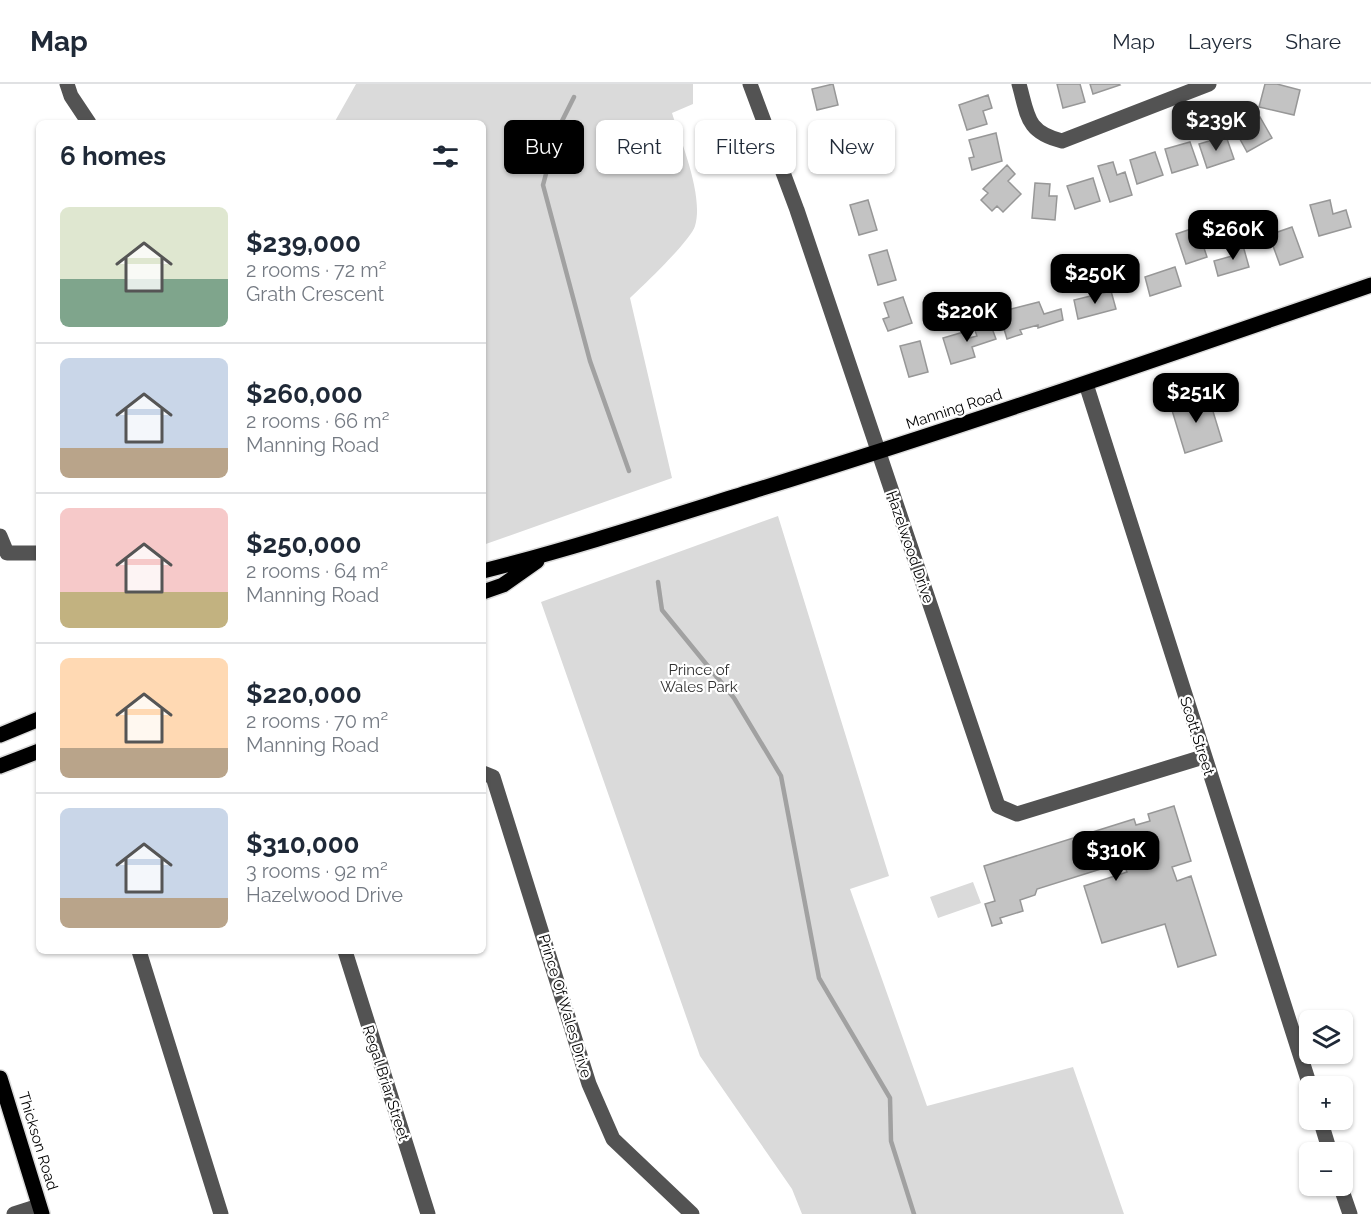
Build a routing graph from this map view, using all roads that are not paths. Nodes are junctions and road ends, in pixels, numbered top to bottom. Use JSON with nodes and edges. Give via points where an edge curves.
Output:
{"nodes":[{"id":1,"x":67,"y":84,"type":"edge"},
{"id":2,"x":750,"y":84,"type":"edge"},
{"id":3,"x":1019,"y":84,"type":"edge"},
{"id":4,"x":1209,"y":84,"type":"edge"},
{"id":5,"x":87,"y":120,"type":"edge"},
{"id":6,"x":1371,"y":285,"type":"edge"},
{"id":7,"x":1086,"y":384,"type":"junction"},
{"id":8,"x":878,"y":452,"type":"junction"},
{"id":9,"x":0,"y":536,"type":"edge"},
{"id":10,"x":36,"y":552,"type":"edge"},
{"id":11,"x":544,"y":555,"type":"junction"},
{"id":12,"x":486,"y":570,"type":"edge"},
{"id":13,"x":486,"y":591,"type":"edge"},
{"id":14,"x":36,"y":720,"type":"edge"},
{"id":15,"x":0,"y":735,"type":"edge"},
{"id":16,"x":36,"y":752,"type":"edge"},
{"id":17,"x":1203,"y":757,"type":"junction"},
{"id":18,"x":0,"y":766,"type":"edge"},
{"id":19,"x":486,"y":774,"type":"edge"},
{"id":20,"x":140,"y":954,"type":"edge"},
{"id":21,"x":346,"y":954,"type":"edge"},
{"id":22,"x":1307,"y":1076,"type":"edge"},
{"id":23,"x":0,"y":1078,"type":"edge"},
{"id":24,"x":1344,"y":1196,"type":"edge"},
{"id":25,"x":40,"y":1210,"type":"edge"},
{"id":26,"x":14,"y":1214,"type":"edge"},
{"id":27,"x":221,"y":1214,"type":"edge"},
{"id":28,"x":428,"y":1214,"type":"edge"},
{"id":29,"x":692,"y":1214,"type":"edge"},
{"id":30,"x":1350,"y":1214,"type":"edge"}],
"edges":[{"from":1,"to":5,"type":"street"},
{"from":2,"to":8,"type":"street","name":"Hazelwood Drive"},
{"from":3,"to":4,"type":"street","via":[[1030,123],[1044,136],[1062,141]]},
{"from":6,"to":7,"type":"main road","name":"Manning Road"},
{"from":7,"to":8,"type":"main road","name":"Manning Road"},
{"from":7,"to":17,"type":"street","name":"Scott Street"},
{"from":8,"to":11,"type":"main road","name":"Manning Road"},
{"from":8,"to":17,"type":"street","name":"Hazelwood Drive","via":[[998,806],[1017,814]]},
{"from":9,"to":10,"type":"street","via":[[8,553]]},
{"from":11,"to":12,"type":"main road","name":"Manning Road"},
{"from":11,"to":13,"type":"main road","name":"Manning Road","via":[[503,585]]},
{"from":14,"to":15,"type":"main road"},
{"from":16,"to":18,"type":"main road"},
{"from":17,"to":22,"type":"street","name":"Scott Street"},
{"from":19,"to":29,"type":"street","name":"Prince Of Wales Drive","via":[[493,777],[589,1084],[613,1139]]},
{"from":20,"to":27,"type":"street"},
{"from":21,"to":28,"type":"street","name":"Regal Briar Street"},
{"from":23,"to":25,"type":"main road","name":"Thickson Road"},
{"from":24,"to":30,"type":"street"},
{"from":25,"to":26,"type":"street"}]}
